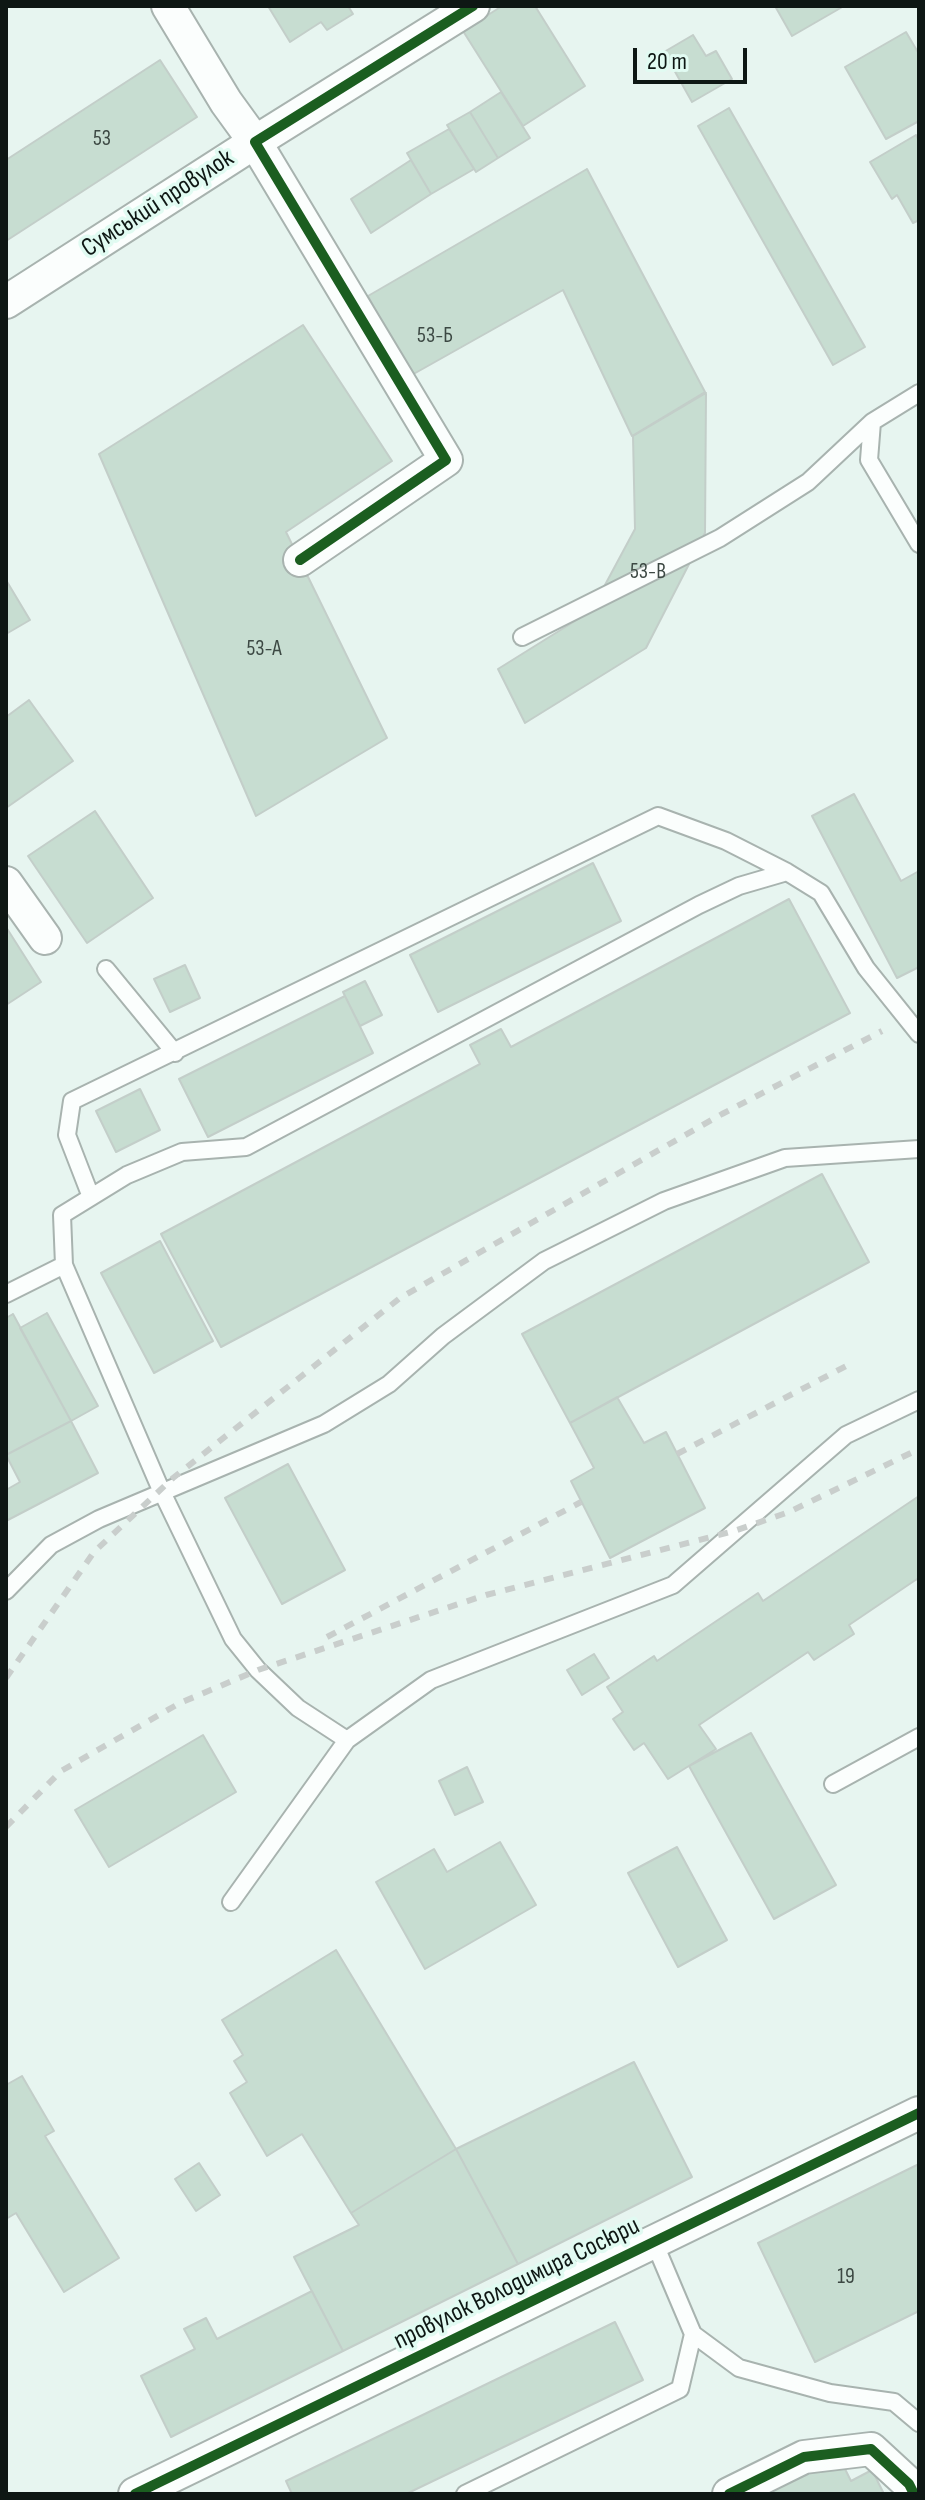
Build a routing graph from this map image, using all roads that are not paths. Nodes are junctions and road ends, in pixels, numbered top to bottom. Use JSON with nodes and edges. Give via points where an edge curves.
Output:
{"nodes":[{"id":1,"x":168,"y":6,"type":"edge"},
{"id":2,"x":473,"y":6,"type":"edge"},
{"id":3,"x":255,"y":142,"type":"junction"},
{"id":4,"x":6,"y":302,"type":"edge"},
{"id":5,"x":919,"y":393,"type":"edge"},
{"id":6,"x":872,"y":422,"type":"junction"},
{"id":7,"x":919,"y":544,"type":"edge"},
{"id":8,"x":300,"y":560,"type":"dead end"},
{"id":9,"x":522,"y":637,"type":"dead end"},
{"id":10,"x":787,"y":872,"type":"junction"},
{"id":11,"x":6,"y":883,"type":"edge"},
{"id":12,"x":45,"y":938,"type":"dead end"},
{"id":13,"x":106,"y":969,"type":"dead end"},
{"id":14,"x":919,"y":1034,"type":"edge"},
{"id":15,"x":175,"y":1053,"type":"junction"},
{"id":16,"x":919,"y":1149,"type":"edge"},
{"id":17,"x":91,"y":1197,"type":"junction"},
{"id":18,"x":64,"y":1265,"type":"junction"},
{"id":19,"x":6,"y":1294,"type":"edge"},
{"id":20,"x":919,"y":1400,"type":"edge"},
{"id":21,"x":161,"y":1490,"type":"junction"},
{"id":22,"x":6,"y":1591,"type":"edge"},
{"id":23,"x":919,"y":1737,"type":"edge"},
{"id":24,"x":347,"y":1740,"type":"junction"},
{"id":25,"x":833,"y":1784,"type":"dead end"},
{"id":26,"x":231,"y":1902,"type":"dead end"},
{"id":27,"x":919,"y":2113,"type":"edge"},
{"id":28,"x":654,"y":2242,"type":"junction"},
{"id":29,"x":693,"y":2334,"type":"junction"},
{"id":30,"x":919,"y":2423,"type":"edge"},
{"id":31,"x":135,"y":2494,"type":"edge"},
{"id":32,"x":465,"y":2494,"type":"edge"},
{"id":33,"x":729,"y":2494,"type":"edge"},
{"id":34,"x":914,"y":2494,"type":"edge"}],
"edges":[{"from":1,"to":3,"type":"street","name":"Сумський провулок"},
{"from":2,"to":3,"type":"street"},
{"from":3,"to":4,"type":"street","name":"Сумський провулок"},
{"from":3,"to":8,"type":"street","via":[[446,460]]},
{"from":5,"to":6,"type":"lane"},
{"from":6,"to":7,"type":"lane","via":[[869,460]]},
{"from":6,"to":9,"type":"lane","via":[[808,482],[720,538]]},
{"from":10,"to":14,"type":"lane","via":[[821,893],[866,968]]},
{"from":10,"to":15,"type":"lane","via":[[726,841],[658,816]]},
{"from":10,"to":17,"type":"lane","via":[[699,905],[246,1147],[182,1152]]},
{"from":11,"to":12,"type":"street"},
{"from":13,"to":15,"type":"lane"},
{"from":15,"to":17,"type":"lane","via":[[72,1101],[67,1135]]},
{"from":16,"to":21,"type":"lane","via":[[785,1158],[664,1201],[544,1261],[443,1336],[389,1384],[324,1424]]},
{"from":17,"to":18,"type":"lane","via":[[62,1215]]},
{"from":18,"to":19,"type":"lane"},
{"from":18,"to":21,"type":"lane"},
{"from":20,"to":24,"type":"lane","via":[[846,1435],[673,1585],[431,1680]]},
{"from":21,"to":22,"type":"lane","via":[[51,1545]]},
{"from":21,"to":24,"type":"lane","via":[[233,1639],[298,1708]]},
{"from":23,"to":25,"type":"lane"},
{"from":24,"to":26,"type":"lane"},
{"from":27,"to":28,"type":"street","name":"провулок Володимира Сосюри"},
{"from":28,"to":29,"type":"lane"},
{"from":28,"to":31,"type":"street","name":"провулок Володимира Сосюри"},
{"from":29,"to":30,"type":"lane","via":[[739,2368],[830,2393],[894,2402]]},
{"from":29,"to":32,"type":"lane","via":[[680,2389]]},
{"from":33,"to":34,"type":"street","via":[[804,2457],[871,2449]]}]}
